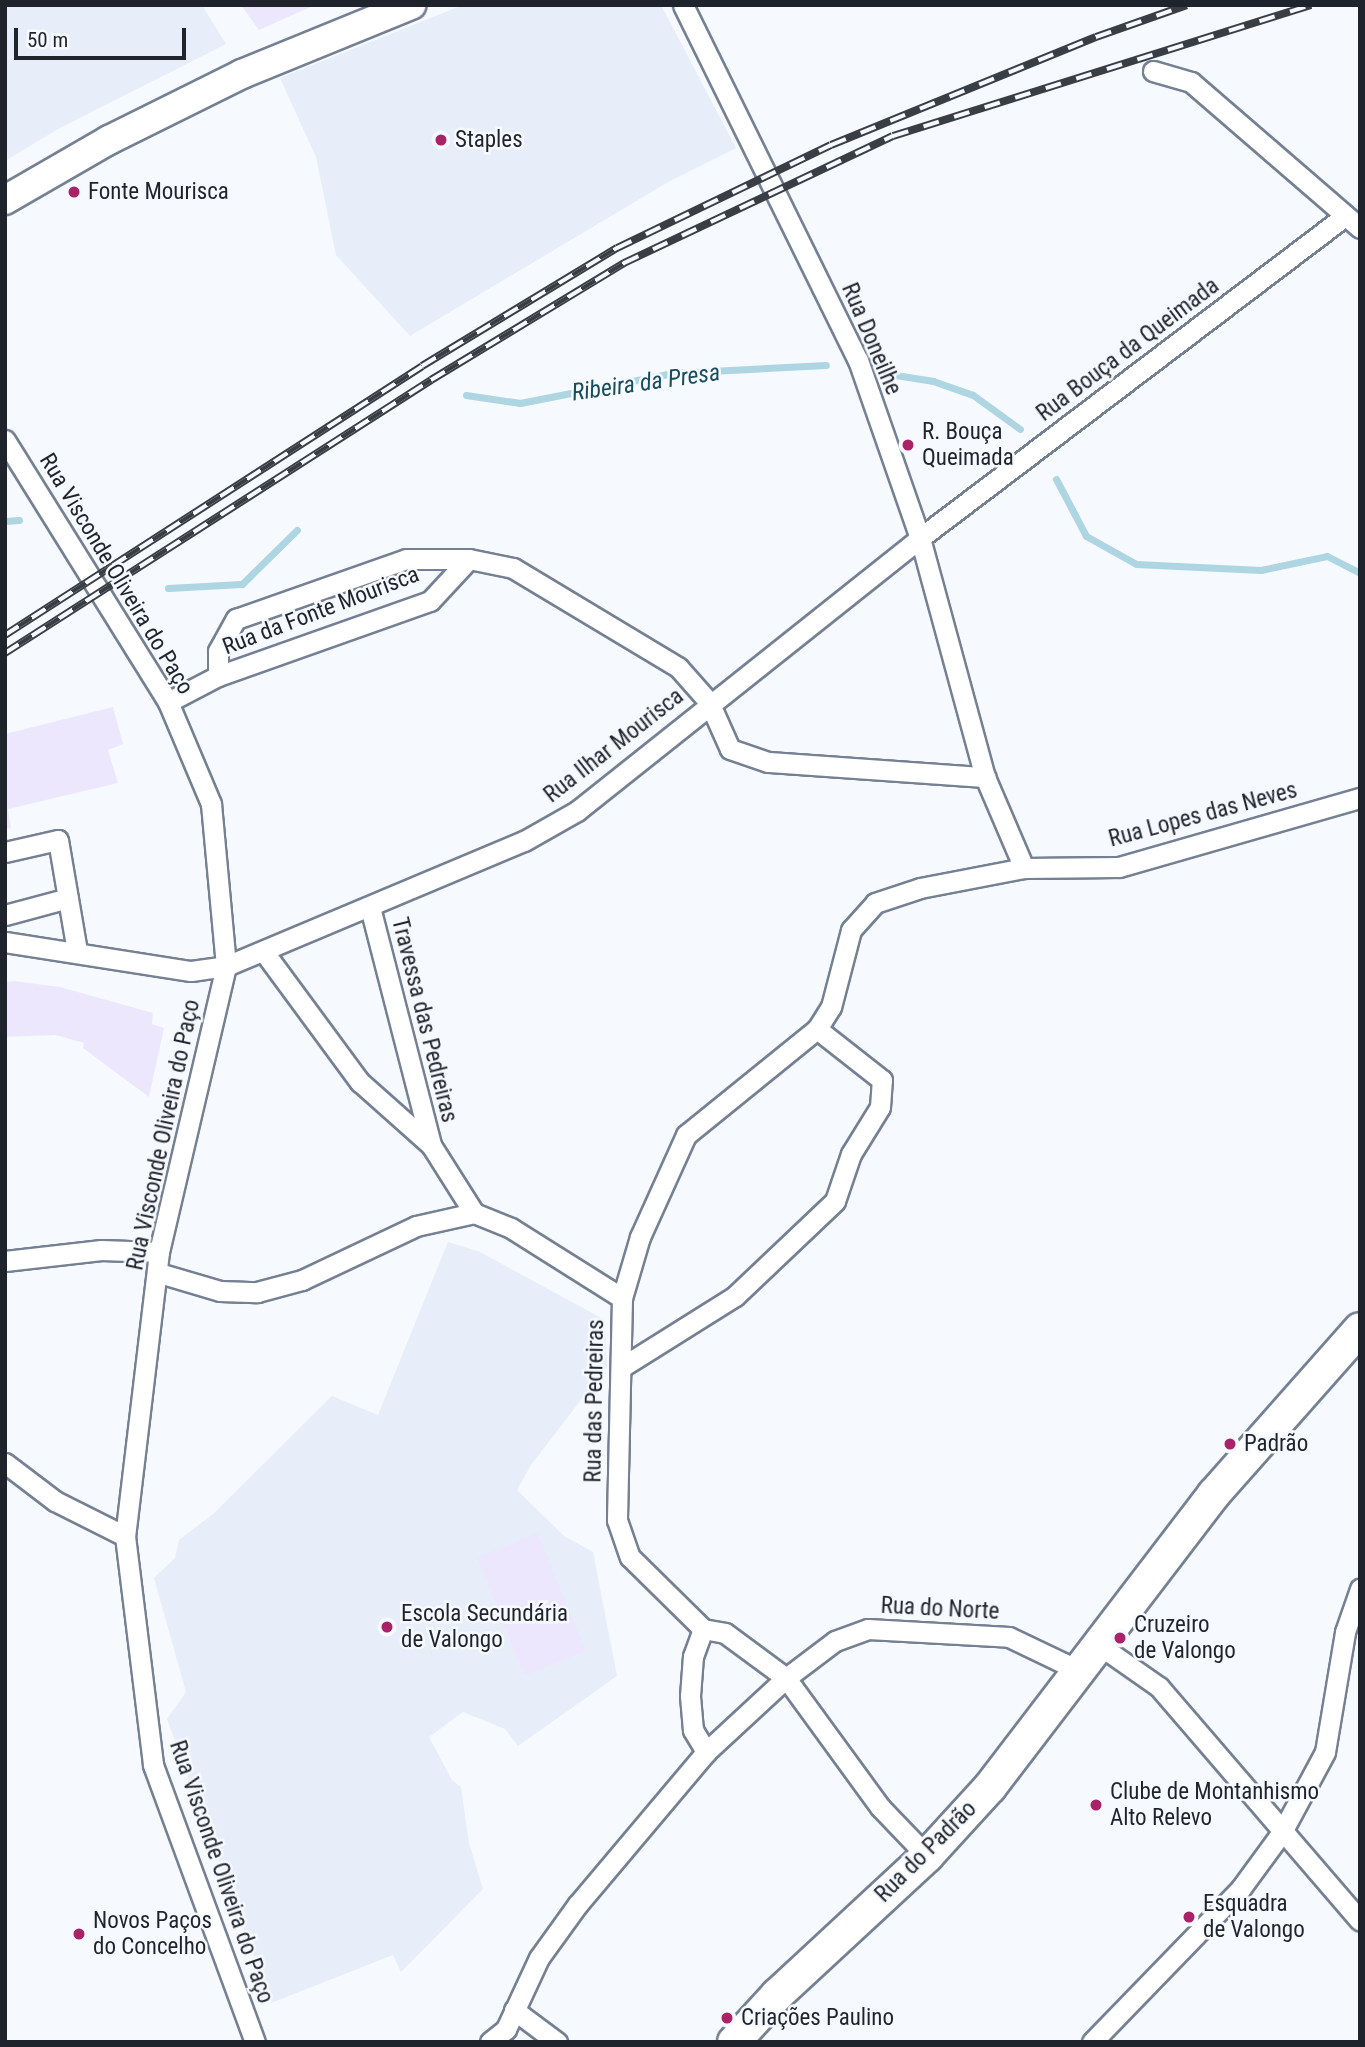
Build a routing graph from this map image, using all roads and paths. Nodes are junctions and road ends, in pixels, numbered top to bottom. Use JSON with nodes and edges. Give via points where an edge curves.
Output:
{"nodes":[{"id":1,"x":411,"y":5,"type":"edge"},
{"id":2,"x":683,"y":5,"type":"edge"},
{"id":3,"x":1153,"y":71,"type":"dead end"},
{"id":4,"x":5,"y":200,"type":"edge"},
{"id":5,"x":1353,"y":222,"type":"edge"},
{"id":6,"x":5,"y":440,"type":"edge"},
{"id":7,"x":920,"y":538,"type":"junction"},
{"id":8,"x":469,"y":559,"type":"junction"},
{"id":9,"x":218,"y":676,"type":"junction"},
{"id":10,"x":168,"y":702,"type":"junction"},
{"id":11,"x":709,"y":702,"type":"junction"},
{"id":12,"x":985,"y":777,"type":"junction"},
{"id":13,"x":1360,"y":798,"type":"edge"},
{"id":14,"x":5,"y":852,"type":"edge"},
{"id":15,"x":1024,"y":868,"type":"junction"},
{"id":16,"x":68,"y":898,"type":"junction"},
{"id":17,"x":370,"y":907,"type":"junction"},
{"id":18,"x":5,"y":915,"type":"edge"},
{"id":19,"x":5,"y":942,"type":"edge"},
{"id":20,"x":77,"y":951,"type":"junction"},
{"id":21,"x":264,"y":952,"type":"junction"},
{"id":22,"x":226,"y":966,"type":"junction"},
{"id":23,"x":817,"y":1029,"type":"junction"},
{"id":24,"x":431,"y":1145,"type":"junction"},
{"id":25,"x":474,"y":1213,"type":"junction"},
{"id":26,"x":159,"y":1252,"type":"junction"},
{"id":27,"x":5,"y":1262,"type":"edge"},
{"id":28,"x":159,"y":1273,"type":"junction"},
{"id":29,"x":622,"y":1298,"type":"junction"},
{"id":30,"x":1360,"y":1329,"type":"edge"},
{"id":31,"x":622,"y":1367,"type":"junction"},
{"id":32,"x":5,"y":1463,"type":"edge"},
{"id":33,"x":125,"y":1536,"type":"junction"},
{"id":34,"x":1360,"y":1589,"type":"edge"},
{"id":35,"x":703,"y":1629,"type":"junction"},
{"id":36,"x":1099,"y":1645,"type":"junction"},
{"id":37,"x":1080,"y":1671,"type":"junction"},
{"id":38,"x":786,"y":1678,"type":"junction"},
{"id":39,"x":706,"y":1752,"type":"junction"},
{"id":40,"x":1282,"y":1832,"type":"junction"},
{"id":41,"x":927,"y":1856,"type":"junction"},
{"id":42,"x":1360,"y":1920,"type":"edge"},
{"id":43,"x":514,"y":2010,"type":"junction"},
{"id":44,"x":255,"y":2042,"type":"edge"},
{"id":45,"x":490,"y":2042,"type":"edge"},
{"id":46,"x":557,"y":2042,"type":"edge"},
{"id":47,"x":734,"y":2042,"type":"edge"},
{"id":48,"x":1092,"y":2042,"type":"edge"}],
"edges":[{"from":1,"to":4,"type":"main road","via":[[242,74],[109,140]]},
{"from":2,"to":7,"type":"street","name":"Rua Doneilhe","via":[[858,360]]},
{"from":3,"to":5,"type":"street","via":[[1191,82]]},
{"from":5,"to":7,"type":"street","name":"Rua Bouça da Queimada"},
{"from":6,"to":10,"type":"street","name":"Rua Visconde Oliveira do Paço"},
{"from":7,"to":11,"type":"street","name":"Rua Bouça da Queimada"},
{"from":7,"to":12,"type":"street","name":"Rua Doneilhe"},
{"from":8,"to":9,"type":"street","name":"Rua da Fonte Mourisca","via":[[430,601]]},
{"from":8,"to":9,"type":"street","name":"Rua da Fonte Mourisca","via":[[406,559],[236,619],[218,651]]},
{"from":8,"to":11,"type":"street","name":"Rua da Fonte Mourisca","via":[[513,568],[678,667]]},
{"from":9,"to":10,"type":"street","name":"Rua da Fonte Mourisca"},
{"from":10,"to":22,"type":"street","name":"Rua Visconde Oliveira do Paço","via":[[211,804]]},
{"from":11,"to":12,"type":"street","name":"Rua Ilhar Mourisca","via":[[730,749],[768,762]]},
{"from":11,"to":17,"type":"street","name":"Rua Ilhar Mourisca","via":[[577,811],[524,841]]},
{"from":12,"to":15,"type":"street","name":"Rua Doneilhe"},
{"from":13,"to":15,"type":"street","name":"Rua Lopes das Neves","via":[[1119,867]]},
{"from":14,"to":16,"type":"street","via":[[58,840]]},
{"from":15,"to":23,"type":"street","name":"Rua Lopes das Neves","via":[[920,888],[876,903],[851,930],[831,1007]]},
{"from":16,"to":18,"type":"street"},
{"from":16,"to":20,"type":"street"},
{"from":17,"to":21,"type":"street","name":"Rua Ilhar Mourisca"},
{"from":17,"to":24,"type":"street","name":"Travessa das Pedreiras"},
{"from":19,"to":20,"type":"street","name":"Rua Ilhar Mourisca"},
{"from":20,"to":22,"type":"street","name":"Rua Ilhar Mourisca","via":[[191,971]]},
{"from":21,"to":22,"type":"street","name":"Rua Ilhar Mourisca"},
{"from":21,"to":24,"type":"street","via":[[360,1082]]},
{"from":22,"to":26,"type":"street","name":"Rua Visconde Oliveira do Paço"},
{"from":23,"to":29,"type":"street","name":"Rua Lopes das Neves","via":[[686,1135],[640,1237]]},
{"from":23,"to":31,"type":"street","via":[[883,1080],[880,1107],[851,1154],[835,1201],[735,1296]]},
{"from":24,"to":25,"type":"street"},
{"from":25,"to":28,"type":"street","via":[[416,1226],[302,1280],[257,1292],[220,1291]]},
{"from":25,"to":29,"type":"street","name":"Rua das Pedreiras","via":[[511,1228]]},
{"from":26,"to":27,"type":"street","via":[[101,1250]]},
{"from":26,"to":28,"type":"street","name":"Rua Visconde Oliveira do Paço"},
{"from":28,"to":33,"type":"street","name":"Rua Visconde Oliveira do Paço"},
{"from":29,"to":31,"type":"street","name":"Rua das Pedreiras"},
{"from":30,"to":36,"type":"main road","name":"Rua do Padrão","via":[[1214,1493]]},
{"from":31,"to":35,"type":"street","name":"Rua das Pedreiras","via":[[617,1520],[630,1556]]},
{"from":32,"to":33,"type":"street","via":[[55,1500]]},
{"from":33,"to":44,"type":"street","name":"Rua Visconde Oliveira do Paço","via":[[153,1765]]},
{"from":34,"to":40,"type":"street","via":[[1345,1632],[1325,1752]]},
{"from":35,"to":38,"type":"street","name":"Rua das Pedreiras","via":[[725,1633]]},
{"from":35,"to":39,"type":"street","via":[[693,1656],[690,1696],[693,1730]]},
{"from":36,"to":37,"type":"main road","name":"Rua do Padrão"},
{"from":36,"to":40,"type":"street","via":[[1158,1687]]},
{"from":37,"to":38,"type":"street","name":"Rua do Norte","via":[[1009,1637],[868,1629],[835,1641]]},
{"from":37,"to":41,"type":"main road","name":"Rua do Padrão","via":[[990,1787]]},
{"from":38,"to":39,"type":"street","name":"Rua do Norte"},
{"from":38,"to":41,"type":"street","name":"Rua das Pedreiras","via":[[880,1807]]},
{"from":39,"to":43,"type":"street","name":"Rua do Norte","via":[[578,1904],[539,1958]]},
{"from":40,"to":42,"type":"street"},
{"from":40,"to":48,"type":"street","via":[[1241,1888]]},
{"from":41,"to":47,"type":"main road","name":"Rua do Padrão","via":[[777,1995]]},
{"from":43,"to":45,"type":"street","name":"Rua do Norte","via":[[506,2029]]},
{"from":43,"to":46,"type":"street"}]}
